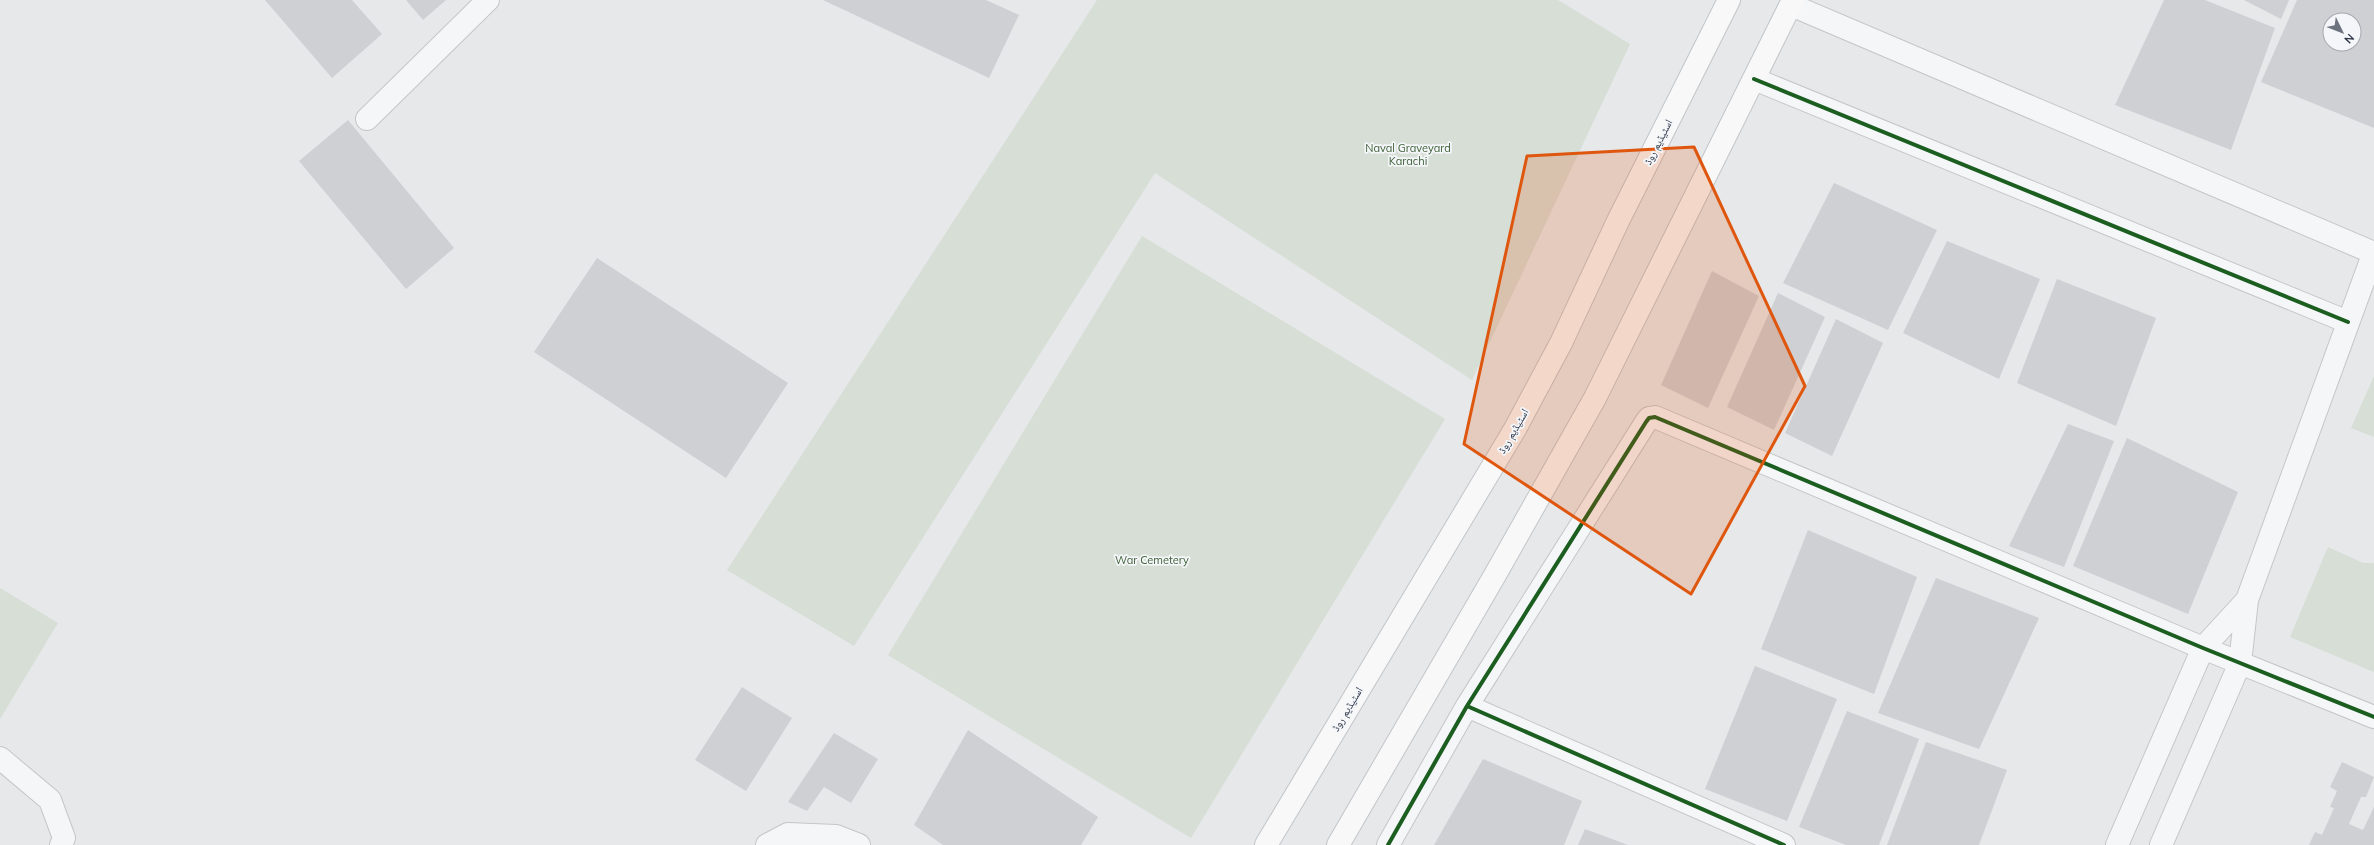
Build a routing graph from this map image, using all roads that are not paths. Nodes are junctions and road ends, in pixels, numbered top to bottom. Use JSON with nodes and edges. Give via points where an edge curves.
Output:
{"nodes":[{"id":1,"x":488,"y":0,"type":"edge"},
{"id":2,"x":1729,"y":0,"type":"edge"},
{"id":3,"x":1792,"y":2,"type":"edge"},
{"id":4,"x":1754,"y":79,"type":"junction"},
{"id":5,"x":367,"y":119,"type":"dead end"},
{"id":6,"x":2374,"y":252,"type":"edge"},
{"id":7,"x":2348,"y":322,"type":"junction"},
{"id":8,"x":2247,"y":600,"type":"junction"},
{"id":9,"x":2203,"y":648,"type":"junction"},
{"id":10,"x":2240,"y":662,"type":"junction"},
{"id":11,"x":1467,"y":706,"type":"junction"},
{"id":12,"x":2374,"y":717,"type":"edge"},
{"id":13,"x":0,"y":758,"type":"edge"},
{"id":14,"x":61,"y":845,"type":"edge"},
{"id":15,"x":767,"y":845,"type":"edge"},
{"id":16,"x":860,"y":845,"type":"edge"},
{"id":17,"x":1266,"y":845,"type":"edge"},
{"id":18,"x":1338,"y":845,"type":"edge"},
{"id":19,"x":1388,"y":845,"type":"edge"},
{"id":20,"x":1784,"y":845,"type":"edge"},
{"id":21,"x":2117,"y":845,"type":"edge"},
{"id":22,"x":2161,"y":845,"type":"edge"}],
"edges":[{"from":1,"to":5,"type":"street"},
{"from":2,"to":17,"type":"main road","name":"اسٹیڈیم روڈ","via":[[1618,221],[1561,343],[1515,429]]},
{"from":3,"to":4,"type":"main road"},
{"from":3,"to":6,"type":"street"},
{"from":4,"to":7,"type":"street"},
{"from":4,"to":18,"type":"main road","via":[[1595,398]]},
{"from":6,"to":7,"type":"street"},
{"from":7,"to":8,"type":"street"},
{"from":8,"to":9,"type":"street"},
{"from":8,"to":10,"type":"street"},
{"from":9,"to":10,"type":"street"},
{"from":9,"to":11,"type":"street","via":[[1655,417],[1649,418],[1646,422]]},
{"from":9,"to":21,"type":"street"},
{"from":10,"to":12,"type":"street"},
{"from":10,"to":22,"type":"street"},
{"from":11,"to":19,"type":"street"},
{"from":11,"to":20,"type":"street"},
{"from":13,"to":14,"type":"street","via":[[50,800],[64,838]]},
{"from":15,"to":16,"type":"street","via":[[788,834],[836,836]]}]}
